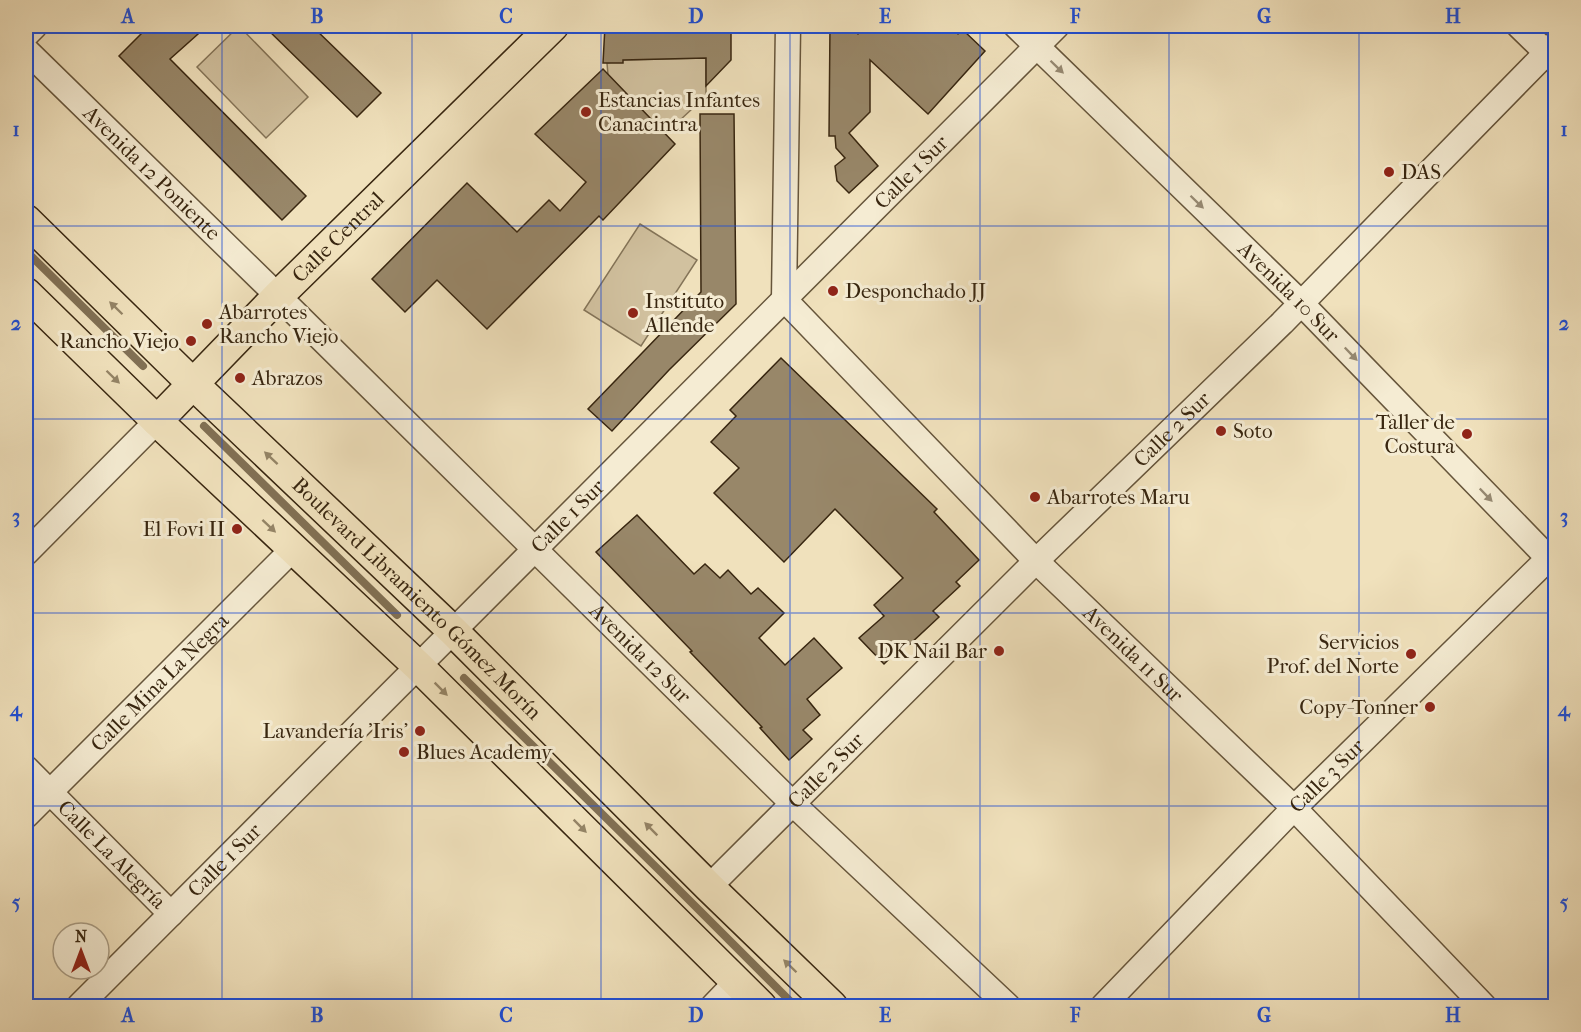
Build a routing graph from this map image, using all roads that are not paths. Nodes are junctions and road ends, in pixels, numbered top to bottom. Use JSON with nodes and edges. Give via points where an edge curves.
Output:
{"nodes":[{"id":1,"x":35,"y":26,"type":"edge"},
{"id":2,"x":553,"y":26,"type":"edge"},
{"id":3,"x":788,"y":26,"type":"edge"},
{"id":4,"x":1016,"y":26,"type":"edge"},
{"id":5,"x":1057,"y":26,"type":"edge"},
{"id":6,"x":1519,"y":26,"type":"edge"},
{"id":7,"x":26,"y":35,"type":"edge"},
{"id":8,"x":1036,"y":46,"type":"junction"},
{"id":9,"x":26,"y":50,"type":"edge"},
{"id":10,"x":1552,"y":53,"type":"edge"},
{"id":11,"x":26,"y":220,"type":"edge"},
{"id":12,"x":27,"y":296,"type":"edge"},
{"id":13,"x":278,"y":296,"type":"junction"},
{"id":14,"x":784,"y":299,"type":"junction"},
{"id":15,"x":1301,"y":303,"type":"junction"},
{"id":16,"x":192,"y":383,"type":"junction"},
{"id":17,"x":157,"y":421,"type":"junction"},
{"id":18,"x":293,"y":549,"type":"junction"},
{"id":19,"x":535,"y":549,"type":"junction"},
{"id":20,"x":26,"y":553,"type":"edge"},
{"id":21,"x":1553,"y":559,"type":"edge"},
{"id":22,"x":1036,"y":561,"type":"junction"},
{"id":23,"x":453,"y":631,"type":"junction"},
{"id":24,"x":418,"y":666,"type":"junction"},
{"id":25,"x":26,"y":768,"type":"edge"},
{"id":26,"x":49,"y":792,"type":"junction"},
{"id":27,"x":792,"y":803,"type":"junction"},
{"id":28,"x":1294,"y":808,"type":"junction"},
{"id":29,"x":26,"y":816,"type":"edge"},
{"id":30,"x":709,"y":887,"type":"junction"},
{"id":31,"x":171,"y":914,"type":"junction"},
{"id":32,"x":737,"y":981,"type":"junction"},
{"id":33,"x":79,"y":1006,"type":"edge"},
{"id":34,"x":713,"y":1006,"type":"edge"},
{"id":35,"x":761,"y":1006,"type":"edge"},
{"id":36,"x":832,"y":1006,"type":"edge"},
{"id":37,"x":1008,"y":1006,"type":"edge"},
{"id":38,"x":1103,"y":1006,"type":"edge"},
{"id":39,"x":1484,"y":1006,"type":"edge"}],
"edges":[{"from":1,"to":7,"type":"street"},
{"from":2,"to":13,"type":"main road","name":"Calle Central"},
{"from":3,"to":14,"type":"street"},
{"from":4,"to":8,"type":"street","name":"Avenida 10 Sur"},
{"from":5,"to":8,"type":"street","name":"Calle 1 Sur"},
{"from":6,"to":10,"type":"street"},
{"from":8,"to":14,"type":"street","name":"Calle 1 Sur"},
{"from":8,"to":15,"type":"street","name":"Avenida 10 Sur","one_way":true},
{"from":9,"to":13,"type":"street","name":"Avenida 12 Poniente"},
{"from":10,"to":15,"type":"street","name":"Calle 2 Sur"},
{"from":16,"to":11,"type":"main road","name":"Boulevard Libramiento Gómez Morín","one_way":true},
{"from":12,"to":17,"type":"main road","one_way":true},
{"from":13,"to":16,"type":"main road","name":"Calle Central"},
{"from":13,"to":19,"type":"street","name":"Avenida 12 Sur"},
{"from":14,"to":19,"type":"street","name":"Calle 1 Sur"},
{"from":14,"to":22,"type":"street","name":"Avenida 11 Sur"},
{"from":15,"to":21,"type":"street","name":"Avenida 10 Sur","one_way":true},
{"from":15,"to":22,"type":"street","name":"Calle 2 Sur"},
{"from":16,"to":17,"type":"main road","name":"Calle Central"},
{"from":23,"to":16,"type":"main road","name":"Boulevard Libramiento Gómez Morín","one_way":true},
{"from":17,"to":18,"type":"main road","one_way":true},
{"from":17,"to":20,"type":"street","name":"Calle Central"},
{"from":18,"to":24,"type":"main road"},
{"from":18,"to":26,"type":"street","name":"Calle Mina La Negra"},
{"from":19,"to":23,"type":"street","name":"Calle 1 Sur"},
{"from":19,"to":27,"type":"street","name":"Avenida 12 Sur"},
{"from":21,"to":28,"type":"street","name":"Calle 3 Sur"},
{"from":22,"to":27,"type":"street","name":"Calle 2 Sur"},
{"from":22,"to":28,"type":"street","name":"Avenida 11 Sur"},
{"from":23,"to":24,"type":"street","name":"Calle 1 Sur"},
{"from":30,"to":23,"type":"main road","name":"Boulevard Libramiento Gómez Morín","one_way":true},
{"from":24,"to":31,"type":"street","name":"Calle 1 Sur"},
{"from":24,"to":32,"type":"main road","one_way":true},
{"from":25,"to":26,"type":"street","name":"Calle La Alegría"},
{"from":26,"to":29,"type":"street","name":"Calle Mina La Negra"},
{"from":26,"to":31,"type":"street","name":"Calle La Alegría"},
{"from":27,"to":30,"type":"street","name":"Calle 2 Sur"},
{"from":27,"to":37,"type":"street","name":"Avenida 12 Sur"},
{"from":28,"to":38,"type":"street","name":"Calle 3 Sur"},
{"from":28,"to":39,"type":"street","name":"Avenida 11 Sur"},
{"from":36,"to":30,"type":"main road","name":"Boulevard Libramiento Gómez Morín","one_way":true},
{"from":31,"to":33,"type":"street","name":"Calle 1 Sur"},
{"from":32,"to":34,"type":"street"},
{"from":32,"to":35,"type":"main road"}]}
